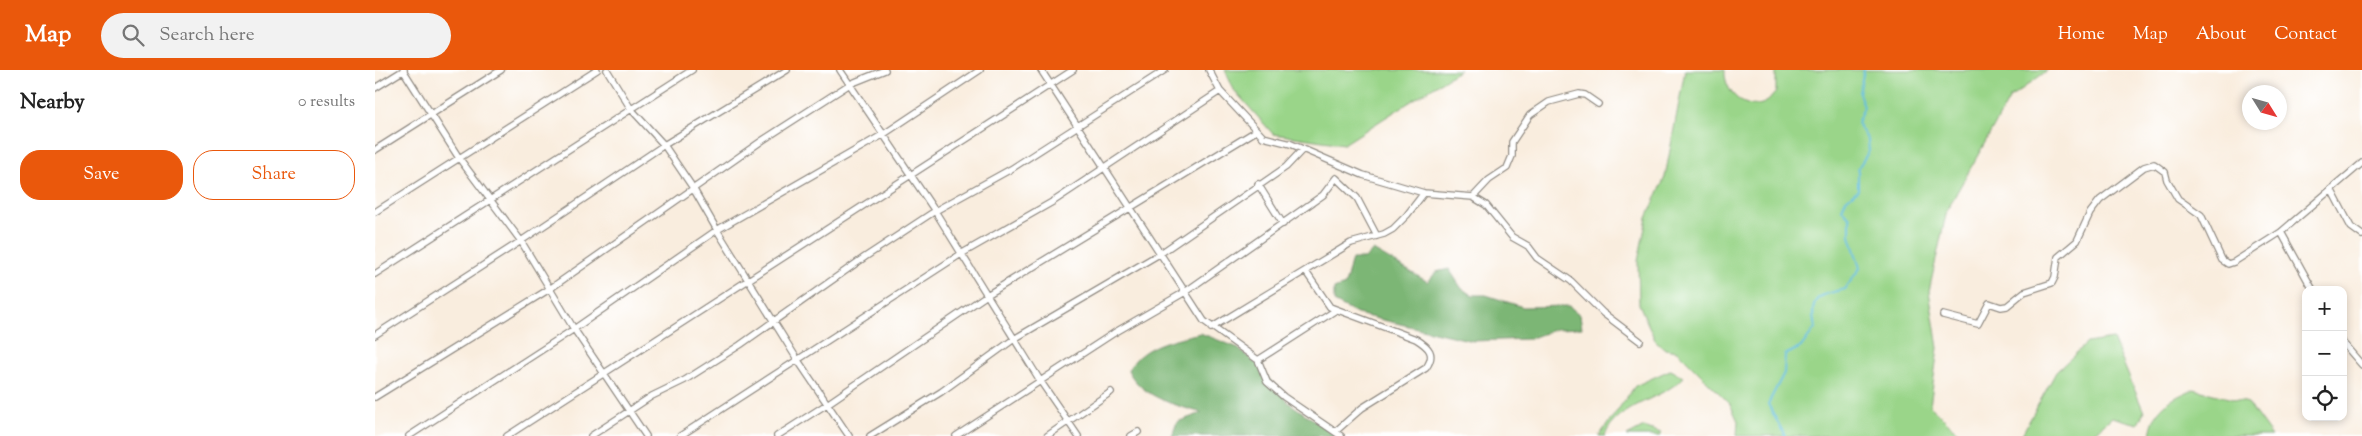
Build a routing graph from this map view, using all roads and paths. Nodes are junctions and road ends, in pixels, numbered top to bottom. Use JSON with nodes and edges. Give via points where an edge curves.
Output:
{"nodes":[{"id":1,"x":404,"y":70,"type":"edge"},
{"id":2,"x":501,"y":70,"type":"edge"},
{"id":3,"x":597,"y":70,"type":"edge"},
{"id":4,"x":607,"y":70,"type":"edge"},
{"id":5,"x":692,"y":70,"type":"edge"},
{"id":6,"x":787,"y":70,"type":"edge"},
{"id":7,"x":840,"y":70,"type":"edge"},
{"id":8,"x":885,"y":70,"type":"edge"},
{"id":9,"x":980,"y":70,"type":"edge"},
{"id":10,"x":1041,"y":70,"type":"edge"},
{"id":11,"x":1073,"y":70,"type":"edge"},
{"id":12,"x":1165,"y":70,"type":"edge"},
{"id":13,"x":1209,"y":70,"type":"edge"},
{"id":14,"x":850,"y":84,"type":"junction"},
{"id":15,"x":1051,"y":85,"type":"junction"},
{"id":16,"x":375,"y":88,"type":"edge"},
{"id":17,"x":1220,"y":91,"type":"junction"},
{"id":18,"x":1598,"y":104,"type":"dead end"},
{"id":19,"x":631,"y":109,"type":"junction"},
{"id":20,"x":432,"y":115,"type":"junction"},
{"id":21,"x":1078,"y":126,"type":"junction"},
{"id":22,"x":1256,"y":131,"type":"junction"},
{"id":23,"x":884,"y":134,"type":"junction"},
{"id":24,"x":663,"y":145,"type":"junction"},
{"id":25,"x":1303,"y":149,"type":"junction"},
{"id":26,"x":375,"y":150,"type":"edge"},
{"id":27,"x":459,"y":158,"type":"junction"},
{"id":28,"x":2362,"y":163,"type":"edge"},
{"id":29,"x":1104,"y":168,"type":"junction"},
{"id":30,"x":1342,"y":168,"type":"junction"},
{"id":31,"x":910,"y":174,"type":"junction"},
{"id":32,"x":1336,"y":178,"type":"junction"},
{"id":33,"x":1258,"y":184,"type":"junction"},
{"id":34,"x":693,"y":188,"type":"junction"},
{"id":35,"x":2331,"y":189,"type":"junction"},
{"id":36,"x":1424,"y":193,"type":"junction"},
{"id":37,"x":1473,"y":197,"type":"junction"},
{"id":38,"x":489,"y":200,"type":"junction"},
{"id":39,"x":1131,"y":208,"type":"junction"},
{"id":40,"x":935,"y":211,"type":"junction"},
{"id":41,"x":375,"y":212,"type":"edge"},
{"id":42,"x":1283,"y":224,"type":"junction"},
{"id":43,"x":717,"y":230,"type":"junction"},
{"id":44,"x":2281,"y":232,"type":"junction"},
{"id":45,"x":2362,"y":235,"type":"edge"},
{"id":46,"x":1377,"y":236,"type":"junction"},
{"id":47,"x":521,"y":241,"type":"junction"},
{"id":48,"x":1161,"y":253,"type":"junction"},
{"id":49,"x":961,"y":254,"type":"junction"},
{"id":50,"x":1307,"y":272,"type":"junction"},
{"id":51,"x":375,"y":274,"type":"edge"},
{"id":52,"x":748,"y":278,"type":"junction"},
{"id":53,"x":2311,"y":286,"type":"edge"},
{"id":54,"x":551,"y":288,"type":"junction"},
{"id":55,"x":1185,"y":292,"type":"junction"},
{"id":56,"x":987,"y":295,"type":"junction"},
{"id":57,"x":1336,"y":310,"type":"junction"},
{"id":58,"x":1943,"y":315,"type":"dead end"},
{"id":59,"x":775,"y":321,"type":"junction"},
{"id":60,"x":1211,"y":328,"type":"junction"},
{"id":61,"x":574,"y":329,"type":"junction"},
{"id":62,"x":375,"y":335,"type":"edge"},
{"id":63,"x":1014,"y":339,"type":"junction"},
{"id":64,"x":1640,"y":341,"type":"dead end"},
{"id":65,"x":2347,"y":348,"type":"edge"},
{"id":66,"x":797,"y":359,"type":"junction"},
{"id":67,"x":1258,"y":360,"type":"junction"},
{"id":68,"x":2362,"y":365,"type":"edge"},
{"id":69,"x":604,"y":374,"type":"junction"},
{"id":70,"x":1041,"y":382,"type":"junction"},
{"id":71,"x":1111,"y":392,"type":"dead end"},
{"id":72,"x":375,"y":397,"type":"edge"},
{"id":73,"x":827,"y":404,"type":"junction"},
{"id":74,"x":629,"y":412,"type":"junction"},
{"id":75,"x":1068,"y":422,"type":"junction"},
{"id":76,"x":1138,"y":432,"type":"dead end"},
{"id":77,"x":1338,"y":434,"type":"edge"},
{"id":78,"x":409,"y":436,"type":"edge"},
{"id":79,"x":507,"y":436,"type":"edge"},
{"id":80,"x":591,"y":436,"type":"edge"},
{"id":81,"x":646,"y":436,"type":"edge"},
{"id":82,"x":680,"y":436,"type":"edge"},
{"id":83,"x":777,"y":436,"type":"edge"},
{"id":84,"x":849,"y":436,"type":"edge"},
{"id":85,"x":870,"y":436,"type":"edge"},
{"id":86,"x":956,"y":436,"type":"edge"},
{"id":87,"x":1047,"y":436,"type":"edge"},
{"id":88,"x":1078,"y":436,"type":"edge"},
{"id":89,"x":1131,"y":436,"type":"edge"}],
"edges":[{"from":1,"to":16,"type":"street"},
{"from":1,"to":20,"type":"street"},
{"from":2,"to":20,"type":"street"},
{"from":3,"to":27,"type":"street"},
{"from":4,"to":19,"type":"street"},
{"from":5,"to":19,"type":"street"},
{"from":6,"to":24,"type":"street"},
{"from":7,"to":14,"type":"street"},
{"from":8,"to":14,"type":"street"},
{"from":9,"to":23,"type":"street"},
{"from":10,"to":15,"type":"street"},
{"from":11,"to":15,"type":"street"},
{"from":12,"to":21,"type":"street"},
{"from":13,"to":17,"type":"street"},
{"from":14,"to":23,"type":"street"},
{"from":14,"to":34,"type":"street"},
{"from":15,"to":21,"type":"street"},
{"from":15,"to":31,"type":"street"},
{"from":17,"to":22,"type":"street"},
{"from":17,"to":29,"type":"street"},
{"from":18,"to":37,"type":"street","via":[[1579,94],[1549,102],[1530,115],[1512,142],[1512,156],[1507,168],[1489,180]]},
{"from":19,"to":24,"type":"street"},
{"from":19,"to":38,"type":"street"},
{"from":20,"to":26,"type":"street"},
{"from":20,"to":27,"type":"street"},
{"from":21,"to":29,"type":"street"},
{"from":21,"to":40,"type":"street","via":[[1011,169]]},
{"from":22,"to":25,"type":"street","via":[[1268,139]]},
{"from":22,"to":39,"type":"street"},
{"from":23,"to":31,"type":"street"},
{"from":23,"to":43,"type":"street"},
{"from":24,"to":34,"type":"street"},
{"from":24,"to":47,"type":"street"},
{"from":25,"to":30,"type":"street"},
{"from":25,"to":33,"type":"street","via":[[1291,163]]},
{"from":27,"to":38,"type":"street"},
{"from":27,"to":41,"type":"street"},
{"from":28,"to":35,"type":"street"},
{"from":29,"to":39,"type":"street"},
{"from":29,"to":49,"type":"street","via":[[1054,201]]},
{"from":30,"to":32,"type":"street"},
{"from":30,"to":36,"type":"street"},
{"from":31,"to":40,"type":"street"},
{"from":31,"to":52,"type":"street"},
{"from":32,"to":42,"type":"street","via":[[1323,195]]},
{"from":32,"to":46,"type":"street","via":[[1357,198]]},
{"from":33,"to":42,"type":"street"},
{"from":33,"to":48,"type":"street"},
{"from":34,"to":43,"type":"street"},
{"from":34,"to":54,"type":"street"},
{"from":35,"to":44,"type":"street"},
{"from":35,"to":45,"type":"street","via":[[2351,227]]},
{"from":36,"to":37,"type":"street"},
{"from":36,"to":46,"type":"street","via":[[1401,222]]},
{"from":37,"to":64,"type":"street","via":[[1497,216],[1512,237],[1528,246],[1537,258],[1571,281]]},
{"from":38,"to":47,"type":"street"},
{"from":38,"to":51,"type":"street"},
{"from":39,"to":48,"type":"street"},
{"from":39,"to":56,"type":"street"},
{"from":40,"to":49,"type":"street"},
{"from":40,"to":59,"type":"street"},
{"from":42,"to":55,"type":"street"},
{"from":43,"to":52,"type":"street"},
{"from":43,"to":61,"type":"street"},
{"from":44,"to":53,"type":"street"},
{"from":44,"to":58,"type":"street","via":[[2228,264],[2222,260],[2201,215],[2178,199],[2165,172],[2154,164],[2148,165],[2095,206],[2077,241],[2058,257],[2052,282],[2024,292],[2007,306],[1989,303],[1978,324]]},
{"from":46,"to":50,"type":"street","via":[[1351,243]]},
{"from":47,"to":54,"type":"street"},
{"from":47,"to":62,"type":"street"},
{"from":48,"to":55,"type":"street"},
{"from":48,"to":63,"type":"street"},
{"from":49,"to":56,"type":"street"},
{"from":49,"to":66,"type":"street"},
{"from":50,"to":57,"type":"street","via":[[1326,303]]},
{"from":50,"to":60,"type":"street"},
{"from":52,"to":59,"type":"street"},
{"from":52,"to":69,"type":"street"},
{"from":54,"to":61,"type":"street"},
{"from":54,"to":72,"type":"street"},
{"from":55,"to":60,"type":"street"},
{"from":55,"to":70,"type":"street","via":[[1114,333]]},
{"from":56,"to":63,"type":"street"},
{"from":56,"to":73,"type":"street"},
{"from":57,"to":67,"type":"street"},
{"from":57,"to":77,"type":"street","via":[[1417,339],[1432,354],[1426,368],[1362,408]]},
{"from":59,"to":66,"type":"street"},
{"from":59,"to":74,"type":"street"},
{"from":60,"to":67,"type":"street"},
{"from":61,"to":69,"type":"street"},
{"from":61,"to":78,"type":"street"},
{"from":63,"to":70,"type":"street"},
{"from":63,"to":85,"type":"street","via":[[941,392]]},
{"from":65,"to":68,"type":"street"},
{"from":66,"to":73,"type":"street"},
{"from":66,"to":82,"type":"street"},
{"from":67,"to":77,"type":"street","via":[[1267,382]]},
{"from":69,"to":74,"type":"street"},
{"from":69,"to":79,"type":"street"},
{"from":70,"to":75,"type":"street"},
{"from":70,"to":86,"type":"street"},
{"from":71,"to":75,"type":"street"},
{"from":73,"to":83,"type":"street"},
{"from":73,"to":84,"type":"street"},
{"from":74,"to":80,"type":"street"},
{"from":74,"to":81,"type":"street"},
{"from":75,"to":87,"type":"street"},
{"from":75,"to":88,"type":"street"},
{"from":76,"to":89,"type":"street"}]}
